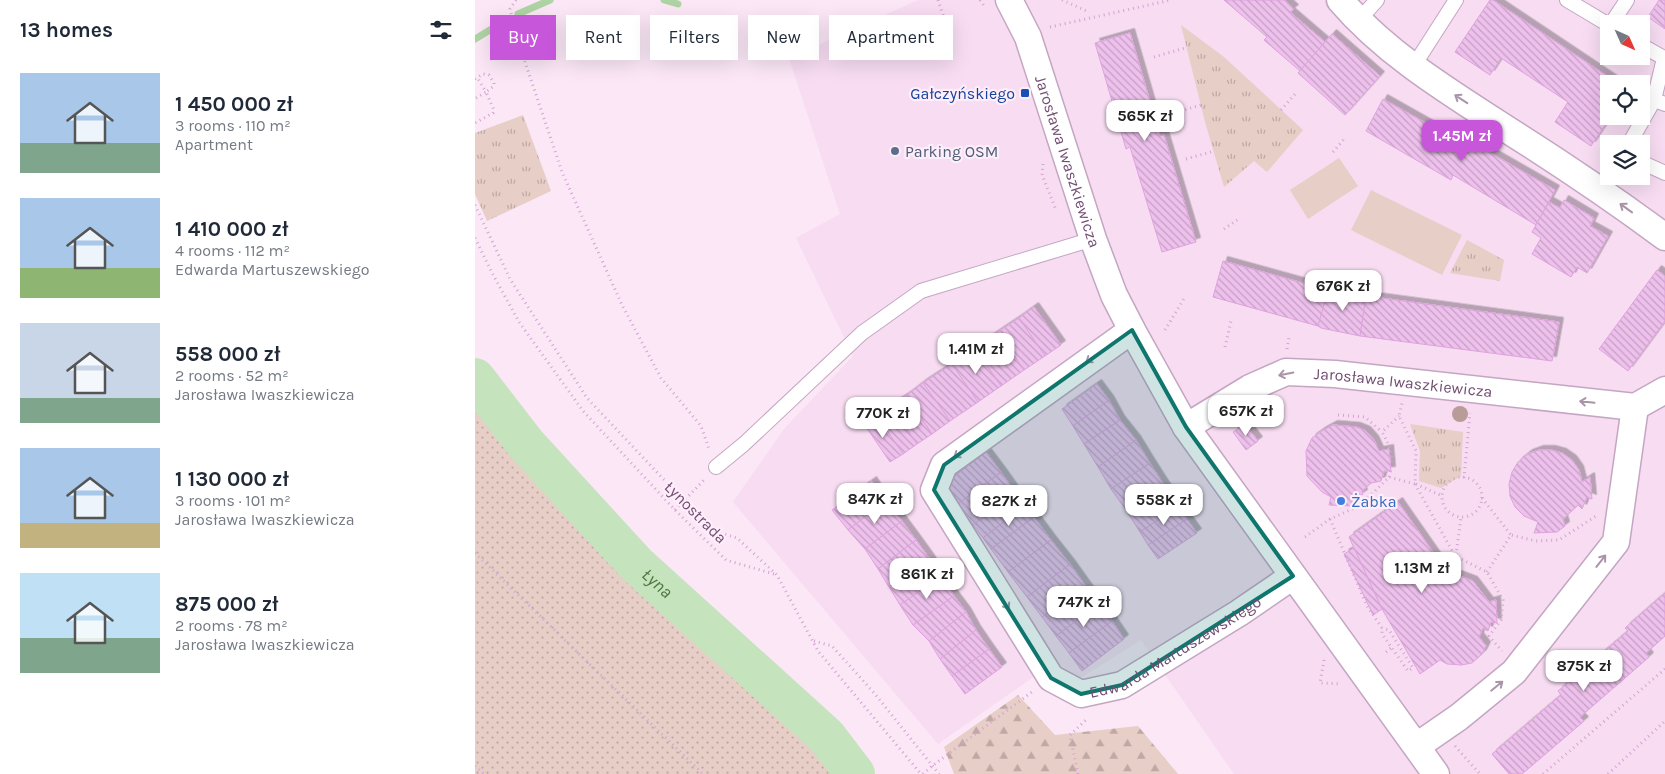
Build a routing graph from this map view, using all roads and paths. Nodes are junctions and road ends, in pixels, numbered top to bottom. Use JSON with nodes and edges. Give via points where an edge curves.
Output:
{"nodes":[{"id":1,"x":516,"y":0,"type":"edge"},
{"id":2,"x":938,"y":0,"type":"edge"},
{"id":3,"x":1009,"y":0,"type":"edge"},
{"id":4,"x":1062,"y":0,"type":"edge"},
{"id":5,"x":1171,"y":0,"type":"edge"},
{"id":6,"x":1340,"y":0,"type":"edge"},
{"id":7,"x":1377,"y":0,"type":"edge"},
{"id":8,"x":1456,"y":0,"type":"edge"},
{"id":9,"x":1567,"y":0,"type":"edge"},
{"id":10,"x":1627,"y":0,"type":"edge"},
{"id":11,"x":1089,"y":12,"type":"dead end"},
{"id":12,"x":943,"y":15,"type":"edge"},
{"id":13,"x":1616,"y":15,"type":"edge"},
{"id":14,"x":1600,"y":18,"type":"edge"},
{"id":15,"x":1358,"y":21,"type":"junction"},
{"id":16,"x":1048,"y":28,"type":"dead end"},
{"id":17,"x":1185,"y":48,"type":"dead end"},
{"id":18,"x":1650,"y":50,"type":"edge"},
{"id":19,"x":1154,"y":57,"type":"dead end"},
{"id":20,"x":1413,"y":67,"type":"junction"},
{"id":21,"x":476,"y":78,"type":"edge"},
{"id":22,"x":486,"y":92,"type":"junction"},
{"id":23,"x":1295,"y":94,"type":"dead end"},
{"id":24,"x":476,"y":97,"type":"edge"},
{"id":25,"x":1659,"y":102,"type":"edge"},
{"id":26,"x":475,"y":104,"type":"edge"},
{"id":27,"x":1201,"y":106,"type":"dead end"},
{"id":28,"x":1281,"y":110,"type":"dead end"},
{"id":29,"x":1171,"y":114,"type":"dead end"},
{"id":30,"x":475,"y":123,"type":"edge"},
{"id":31,"x":1635,"y":135,"type":"edge"},
{"id":32,"x":1345,"y":138,"type":"dead end"},
{"id":33,"x":1214,"y":151,"type":"dead end"},
{"id":34,"x":1333,"y":152,"type":"dead end"},
{"id":35,"x":1186,"y":159,"type":"dead end"},
{"id":36,"x":1043,"y":161,"type":"dead end"},
{"id":37,"x":1650,"y":166,"type":"edge"},
{"id":38,"x":1665,"y":173,"type":"edge"},
{"id":39,"x":475,"y":205,"type":"edge"},
{"id":40,"x":1054,"y":205,"type":"dead end"},
{"id":41,"x":1240,"y":218,"type":"dead end"},
{"id":42,"x":1224,"y":229,"type":"dead end"},
{"id":43,"x":1665,"y":237,"type":"edge"},
{"id":44,"x":475,"y":238,"type":"edge"},
{"id":45,"x":1093,"y":239,"type":"junction"},
{"id":46,"x":1185,"y":297,"type":"dead end"},
{"id":47,"x":1231,"y":321,"type":"dead end"},
{"id":48,"x":1132,"y":330,"type":"junction"},
{"id":49,"x":1165,"y":330,"type":"dead end"},
{"id":50,"x":1225,"y":347,"type":"dead end"},
{"id":51,"x":1665,"y":390,"type":"edge"},
{"id":52,"x":1402,"y":403,"type":"dead end"},
{"id":53,"x":1635,"y":407,"type":"junction"},
{"id":54,"x":1470,"y":413,"type":"dead end"},
{"id":55,"x":1338,"y":416,"type":"dead end"},
{"id":56,"x":1399,"y":416,"type":"junction"},
{"id":57,"x":1186,"y":427,"type":"junction"},
{"id":58,"x":1382,"y":432,"type":"junction"},
{"id":59,"x":717,"y":467,"type":"junction"},
{"id":60,"x":1389,"y":477,"type":"junction"},
{"id":61,"x":1464,"y":478,"type":"junction"},
{"id":62,"x":1415,"y":484,"type":"junction"},
{"id":63,"x":1442,"y":496,"type":"junction"},
{"id":64,"x":1482,"y":498,"type":"junction"},
{"id":65,"x":684,"y":501,"type":"junction"},
{"id":66,"x":675,"y":510,"type":"junction"},
{"id":67,"x":1597,"y":516,"type":"dead end"},
{"id":68,"x":1461,"y":517,"type":"junction"},
{"id":69,"x":1330,"y":520,"type":"junction"},
{"id":70,"x":1511,"y":535,"type":"junction"},
{"id":71,"x":1305,"y":537,"type":"dead end"},
{"id":72,"x":475,"y":553,"type":"edge"},
{"id":73,"x":1455,"y":556,"type":"junction"},
{"id":74,"x":1487,"y":572,"type":"junction"},
{"id":75,"x":777,"y":575,"type":"junction"},
{"id":76,"x":1293,"y":576,"type":"junction"},
{"id":77,"x":1382,"y":628,"type":"junction"},
{"id":78,"x":813,"y":641,"type":"junction"},
{"id":79,"x":1391,"y":647,"type":"junction"},
{"id":80,"x":1386,"y":652,"type":"dead end"},
{"id":81,"x":1503,"y":652,"type":"dead end"},
{"id":82,"x":1325,"y":660,"type":"dead end"},
{"id":83,"x":1665,"y":669,"type":"edge"},
{"id":84,"x":1051,"y":678,"type":"junction"},
{"id":85,"x":1344,"y":684,"type":"dead end"},
{"id":86,"x":1089,"y":716,"type":"dead end"},
{"id":87,"x":1665,"y":721,"type":"edge"},
{"id":88,"x":1453,"y":743,"type":"dead end"},
{"id":89,"x":1417,"y":746,"type":"junction"},
{"id":90,"x":475,"y":766,"type":"edge"},
{"id":91,"x":932,"y":766,"type":"junction"},
{"id":92,"x":484,"y":774,"type":"edge"},
{"id":93,"x":703,"y":774,"type":"edge"},
{"id":94,"x":922,"y":774,"type":"edge"},
{"id":95,"x":939,"y":774,"type":"edge"},
{"id":96,"x":1078,"y":774,"type":"edge"},
{"id":97,"x":1436,"y":774,"type":"edge"},
{"id":98,"x":1480,"y":774,"type":"edge"},
{"id":99,"x":1543,"y":774,"type":"edge"},
{"id":100,"x":1608,"y":774,"type":"edge"}],
"edges":[{"from":1,"to":59,"type":"path","via":[[511,9],[521,50],[562,172],[623,305],[661,378],[701,426]]},
{"from":2,"to":12,"type":"path"},
{"from":3,"to":45,"type":"street","name":"Jarosława Iwaszkiewicza","via":[[1028,37]]},
{"from":4,"to":11,"type":"path"},
{"from":5,"to":16,"type":"path"},
{"from":6,"to":15,"type":"street"},
{"from":7,"to":15,"type":"lane"},
{"from":8,"to":20,"type":"lane"},
{"from":9,"to":14,"type":"lane"},
{"from":10,"to":13,"type":"lane"},
{"from":15,"to":20,"type":"street"},
{"from":17,"to":19,"type":"path"},
{"from":18,"to":25,"type":"lane","via":[[1664,58]]},
{"from":43,"to":20,"type":"street","one_way":true,"via":[[1593,184]]},
{"from":21,"to":22,"type":"path"},
{"from":21,"to":22,"type":"path","via":[[487,74],[494,83]]},
{"from":22,"to":24,"type":"path"},
{"from":22,"to":30,"type":"path","via":[[495,110]]},
{"from":23,"to":28,"type":"path"},
{"from":24,"to":26,"type":"path"},
{"from":25,"to":31,"type":"lane"},
{"from":27,"to":29,"type":"path"},
{"from":32,"to":34,"type":"path"},
{"from":33,"to":35,"type":"path"},
{"from":36,"to":40,"type":"path","via":[[1042,175]]},
{"from":37,"to":38,"type":"lane"},
{"from":39,"to":65,"type":"path","via":[[510,279],[587,398]]},
{"from":41,"to":42,"type":"path"},
{"from":44,"to":66,"type":"path","name":"Łynostrada","via":[[519,322],[583,411]]},
{"from":45,"to":48,"type":"street","name":"Jarosława Iwaszkiewicza","via":[[1114,295]]},
{"from":45,"to":59,"type":"lane","via":[[921,291],[862,333]]},
{"from":46,"to":49,"type":"path"},
{"from":47,"to":50,"type":"path"},
{"from":48,"to":57,"type":"street","name":"Jarosława Iwaszkiewicza"},
{"from":48,"to":84,"type":"street","one_way":true,"via":[[944,465],[935,490]]},
{"from":51,"to":53,"type":"street"},
{"from":52,"to":56,"type":"path"},
{"from":53,"to":57,"type":"street","name":"Jarosława Iwaszkiewicza","one_way":true,"via":[[1335,374],[1286,372],[1250,388]]},
{"from":89,"to":53,"type":"street","one_way":true,"via":[[1514,672],[1615,542]]},
{"from":54,"to":61,"type":"path"},
{"from":55,"to":58,"type":"path","via":[[1365,418]]},
{"from":56,"to":58,"type":"path"},
{"from":56,"to":62,"type":"path","via":[[1416,451]]},
{"from":57,"to":76,"type":"street","name":"Jarosława Iwaszkiewicza"},
{"from":58,"to":60,"type":"path","via":[[1390,447]]},
{"from":59,"to":65,"type":"path"},
{"from":60,"to":62,"type":"path"},
{"from":60,"to":69,"type":"path","via":[[1361,504]]},
{"from":61,"to":63,"type":"path","via":[[1448,483]]},
{"from":61,"to":64,"type":"path","via":[[1478,485]]},
{"from":62,"to":63,"type":"path"},
{"from":62,"to":73,"type":"path"},
{"from":63,"to":68,"type":"path","via":[[1445,508]]},
{"from":64,"to":68,"type":"path","via":[[1473,514]]},
{"from":64,"to":70,"type":"path"},
{"from":65,"to":66,"type":"path"},
{"from":65,"to":75,"type":"path","via":[[708,529],[737,538]]},
{"from":66,"to":75,"type":"path","name":"Łynostrada","via":[[726,560]]},
{"from":67,"to":70,"type":"path","via":[[1559,540],[1536,541]]},
{"from":68,"to":73,"type":"path"},
{"from":69,"to":71,"type":"path"},
{"from":69,"to":77,"type":"path","via":[[1367,606]]},
{"from":70,"to":74,"type":"path"},
{"from":72,"to":93,"type":"path"},
{"from":73,"to":74,"type":"path"},
{"from":74,"to":81,"type":"path","via":[[1503,600],[1501,620],[1489,636]]},
{"from":75,"to":78,"type":"path"},
{"from":76,"to":84,"type":"street","name":"Edwarda Martuszewskiego","via":[[1121,685],[1081,694]]},
{"from":76,"to":89,"type":"street","name":"Jarosława Iwaszkiewicza"},
{"from":77,"to":79,"type":"path","via":[[1382,634]]},
{"from":77,"to":79,"type":"path","via":[[1389,630],[1413,668],[1409,671]]},
{"from":78,"to":91,"type":"path","via":[[832,646]]},
{"from":78,"to":94,"type":"path"},
{"from":79,"to":80,"type":"path"},
{"from":82,"to":85,"type":"path","via":[[1320,683]]},
{"from":83,"to":99,"type":"path"},
{"from":84,"to":91,"type":"path"},
{"from":86,"to":96,"type":"path","via":[[1070,735]]},
{"from":87,"to":100,"type":"path"},
{"from":88,"to":98,"type":"path"},
{"from":89,"to":97,"type":"street","name":"Jarosława Iwaszkiewicza"},
{"from":90,"to":92,"type":"path"},
{"from":91,"to":94,"type":"path"},
{"from":91,"to":95,"type":"path"}]}
